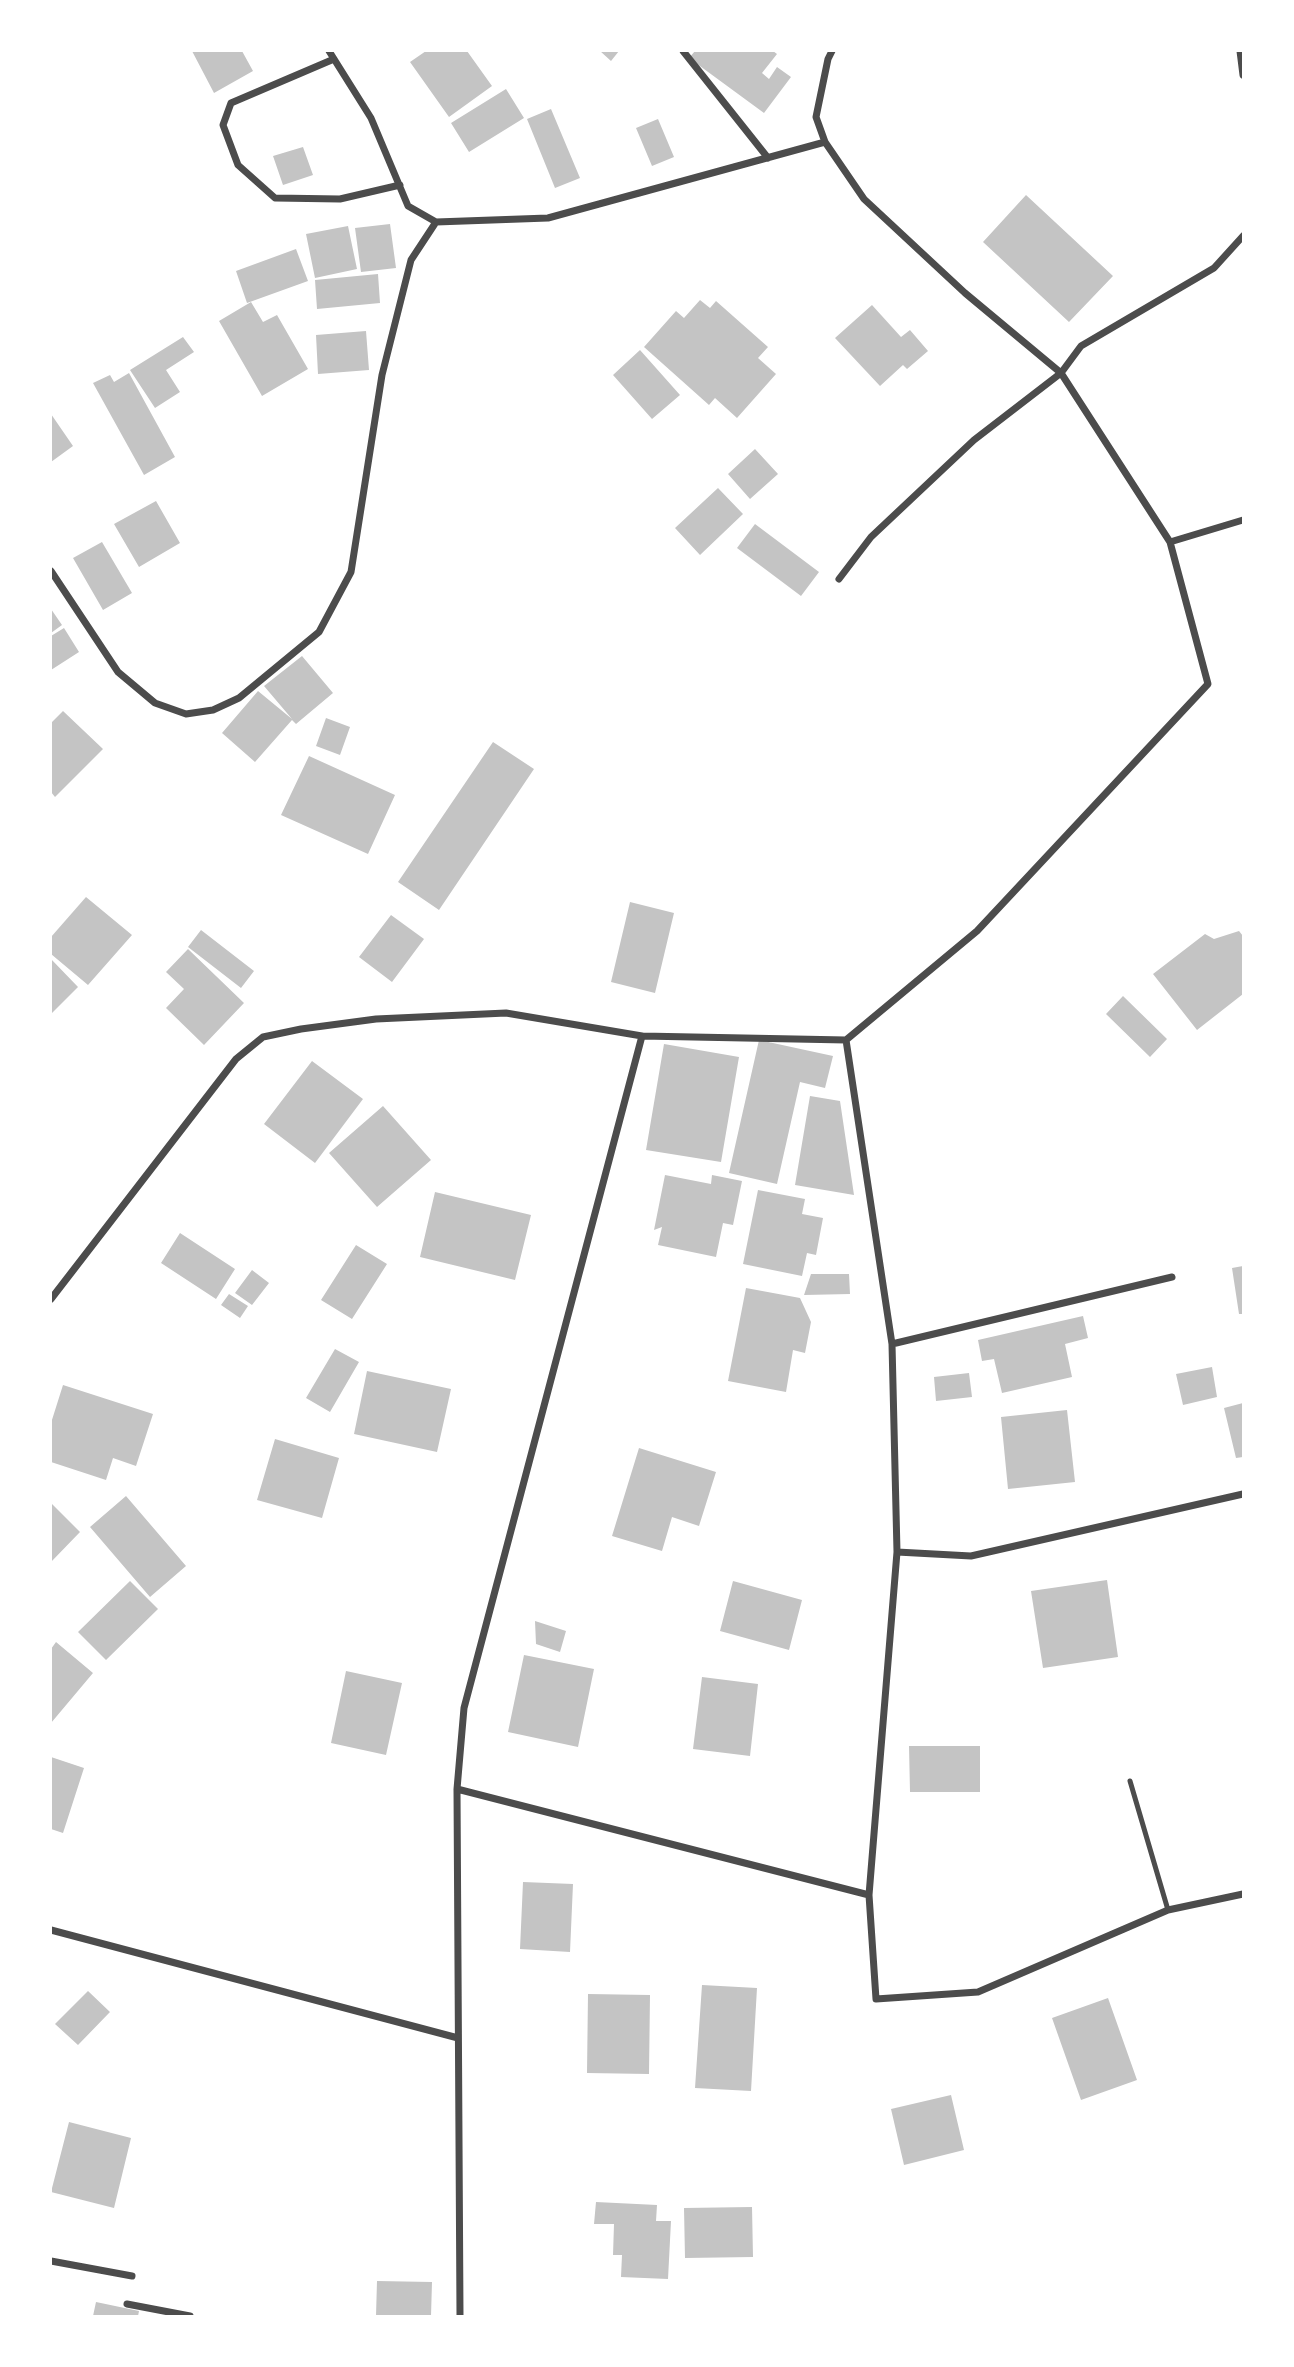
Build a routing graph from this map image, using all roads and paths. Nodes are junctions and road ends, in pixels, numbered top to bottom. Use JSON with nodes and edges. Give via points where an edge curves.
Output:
{"nodes":[{"id":1,"x":329,"y":51,"type":"edge"},
{"id":2,"x":683,"y":51,"type":"edge"},
{"id":3,"x":832,"y":51,"type":"edge"},
{"id":4,"x":1240,"y":51,"type":"edge"},
{"id":5,"x":334,"y":59,"type":"junction"},
{"id":6,"x":1243,"y":75,"type":"edge"},
{"id":7,"x":825,"y":142,"type":"junction"},
{"id":8,"x":768,"y":158,"type":"junction"},
{"id":9,"x":400,"y":185,"type":"junction"},
{"id":10,"x":436,"y":222,"type":"junction"},
{"id":11,"x":1243,"y":236,"type":"edge"},
{"id":12,"x":1061,"y":373,"type":"junction"},
{"id":13,"x":1243,"y":520,"type":"edge"},
{"id":14,"x":1170,"y":542,"type":"junction"},
{"id":15,"x":51,"y":571,"type":"edge"},
{"id":16,"x":839,"y":579,"type":"dead end"},
{"id":17,"x":642,"y":1036,"type":"junction"},
{"id":18,"x":846,"y":1040,"type":"junction"},
{"id":19,"x":1172,"y":1277,"type":"dead end"},
{"id":20,"x":51,"y":1299,"type":"edge"},
{"id":21,"x":892,"y":1344,"type":"junction"},
{"id":22,"x":1243,"y":1494,"type":"edge"},
{"id":23,"x":897,"y":1552,"type":"junction"},
{"id":24,"x":1130,"y":1780,"type":"dead end"},
{"id":25,"x":457,"y":1789,"type":"junction"},
{"id":26,"x":1243,"y":1894,"type":"edge"},
{"id":27,"x":869,"y":1895,"type":"junction"},
{"id":28,"x":1168,"y":1910,"type":"junction"},
{"id":29,"x":51,"y":1930,"type":"edge"},
{"id":30,"x":458,"y":2038,"type":"junction"},
{"id":31,"x":51,"y":2261,"type":"edge"},
{"id":32,"x":132,"y":2276,"type":"dead end"},
{"id":33,"x":127,"y":2304,"type":"dead end"},
{"id":34,"x":190,"y":2316,"type":"edge"},
{"id":35,"x":460,"y":2316,"type":"edge"}],
"edges":[{"from":1,"to":5,"type":"street"},
{"from":2,"to":8,"type":"street"},
{"from":3,"to":7,"type":"street","via":[[816,117]]},
{"from":4,"to":6,"type":"street"},
{"from":5,"to":9,"type":"street","via":[[371,118]]},
{"from":5,"to":9,"type":"street","via":[[231,103],[223,125],[238,165],[275,198],[340,199]]},
{"from":7,"to":8,"type":"street"},
{"from":7,"to":12,"type":"street","via":[[864,199]]},
{"from":8,"to":10,"type":"street","via":[[548,218]]},
{"from":9,"to":10,"type":"street","via":[[408,206]]},
{"from":10,"to":15,"type":"street","via":[[411,260],[382,375],[351,572],[319,632],[239,698],[213,710],[186,714],[155,703],[118,672]]},
{"from":11,"to":12,"type":"street","via":[[1214,268],[1081,346]]},
{"from":12,"to":14,"type":"street"},
{"from":12,"to":16,"type":"street","via":[[974,440],[871,537]]},
{"from":13,"to":14,"type":"street"},
{"from":14,"to":18,"type":"street","via":[[1208,684],[977,931]]},
{"from":17,"to":18,"type":"street"},
{"from":17,"to":20,"type":"street","via":[[506,1013],[376,1019],[263,1037],[236,1059]]},
{"from":17,"to":25,"type":"street","via":[[464,1708]]},
{"from":18,"to":21,"type":"street"},
{"from":19,"to":21,"type":"street"},
{"from":21,"to":23,"type":"street"},
{"from":22,"to":23,"type":"street","via":[[971,1556]]},
{"from":23,"to":27,"type":"street"},
{"from":24,"to":28,"type":"lane"},
{"from":25,"to":27,"type":"street"},
{"from":25,"to":30,"type":"street"},
{"from":26,"to":28,"type":"street"},
{"from":27,"to":28,"type":"street","via":[[876,1999],[978,1992]]},
{"from":29,"to":30,"type":"street"},
{"from":30,"to":35,"type":"street"},
{"from":31,"to":32,"type":"street"},
{"from":33,"to":34,"type":"street"}]}
